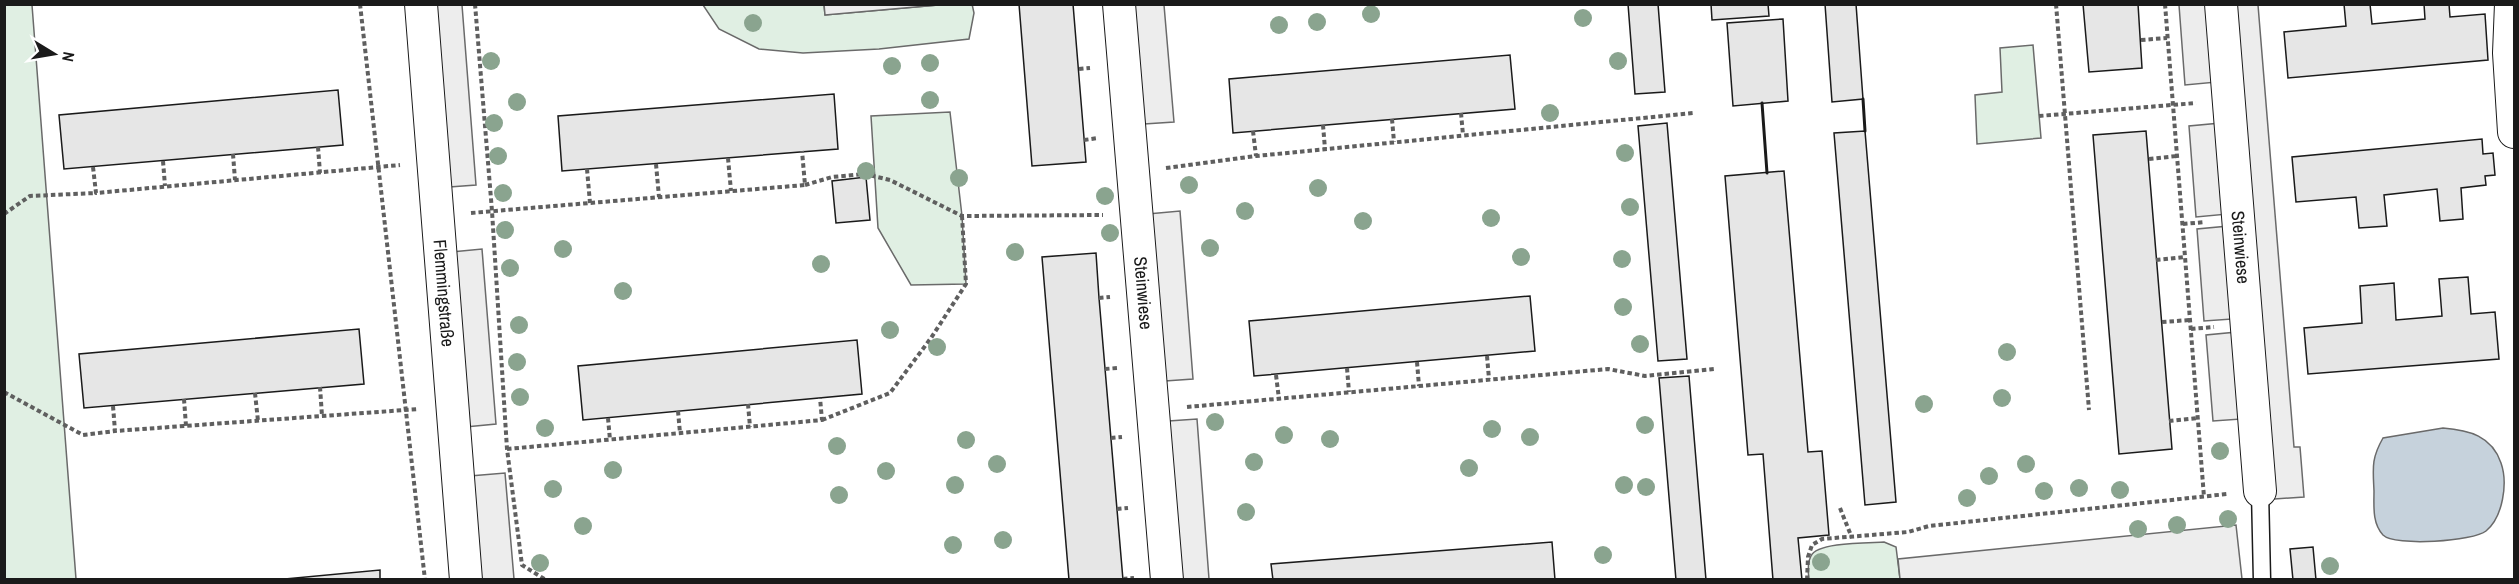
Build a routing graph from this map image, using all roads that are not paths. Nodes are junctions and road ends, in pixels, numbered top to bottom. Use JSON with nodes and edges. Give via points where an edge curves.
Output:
{"nodes":[{"id":1,"x":421,"y":4,"type":"edge"},
{"id":2,"x":1119,"y":4,"type":"edge"},
{"id":3,"x":2221,"y":4,"type":"edge"},
{"id":4,"x":2511,"y":4,"type":"edge"},
{"id":5,"x":2514,"y":132,"type":"edge"},
{"id":6,"x":2260,"y":491,"type":"joint"},
{"id":7,"x":466,"y":579,"type":"edge"},
{"id":8,"x":1167,"y":579,"type":"edge"},
{"id":9,"x":2262,"y":579,"type":"edge"}],
"edges":[{"from":1,"to":7,"type":"street","name":"Flemmingstraße"},
{"from":2,"to":8,"type":"street","name":"Steinwiese"},
{"from":3,"to":6,"type":"street","name":"Steinwiese"},
{"from":4,"to":5,"type":"street","via":[[2509,53]]},
{"from":6,"to":9,"type":"lane"}]}
